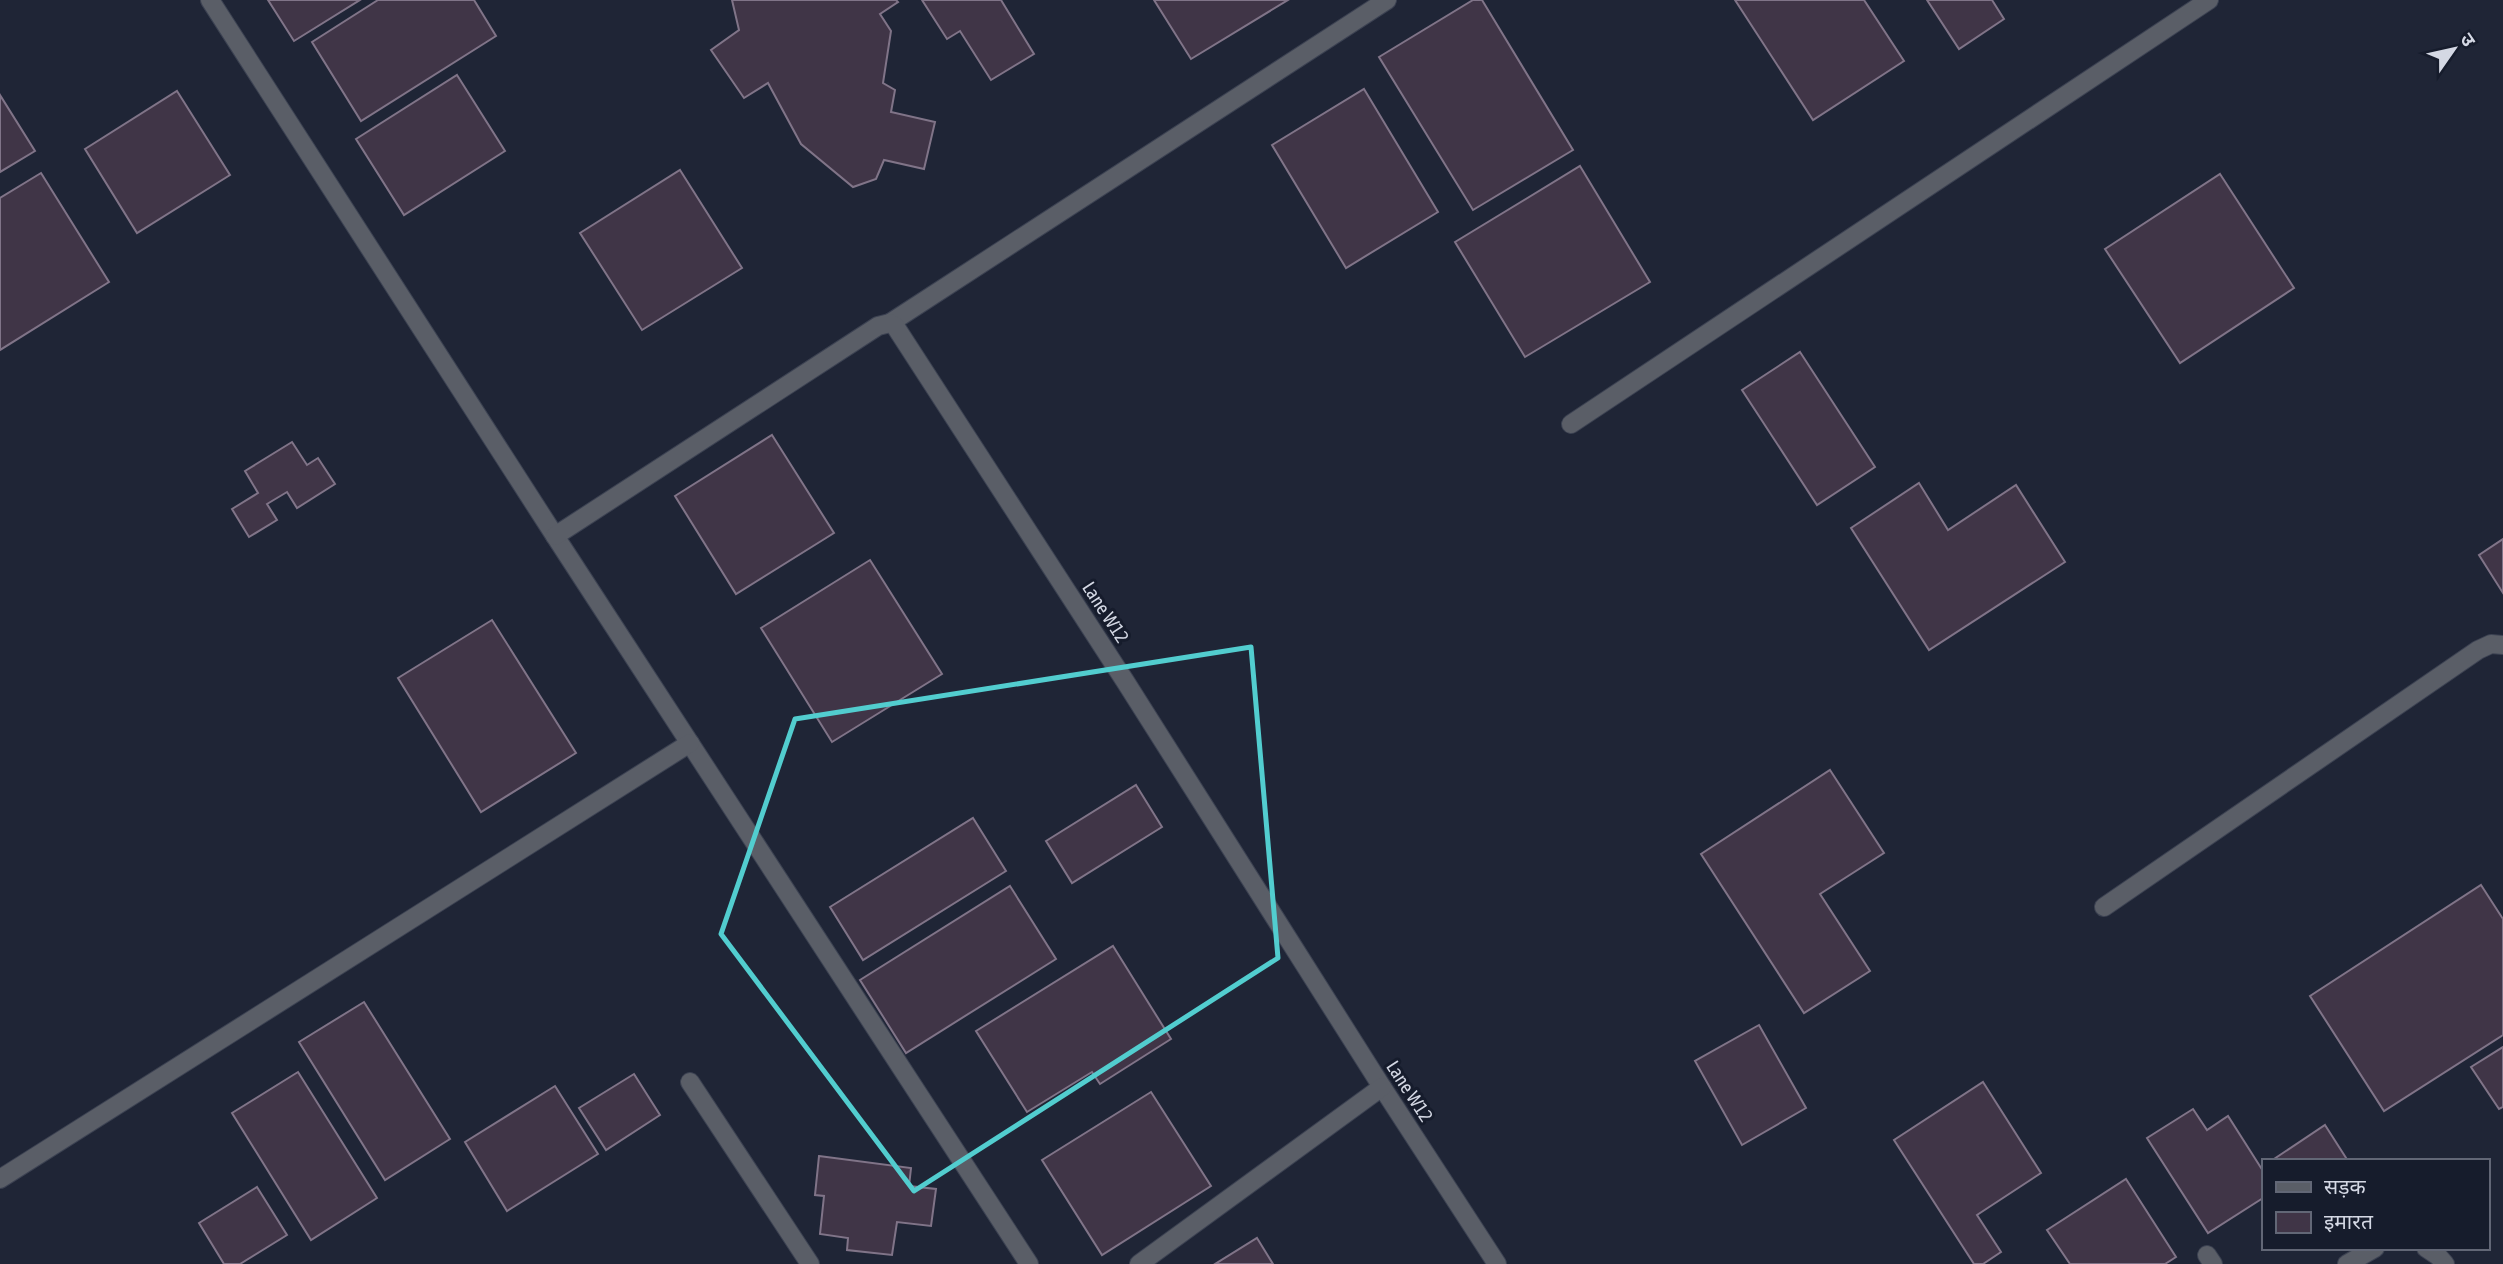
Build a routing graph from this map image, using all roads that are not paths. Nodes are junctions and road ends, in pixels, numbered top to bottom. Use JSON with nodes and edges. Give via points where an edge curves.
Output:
{"nodes":[{"id":1,"x":210,"y":0,"type":"edge"},
{"id":2,"x":1387,"y":0,"type":"edge"},
{"id":3,"x":2210,"y":0,"type":"edge"},
{"id":4,"x":890,"y":323,"type":"junction"},
{"id":5,"x":1571,"y":424,"type":"dead end"},
{"id":6,"x":555,"y":536,"type":"junction"},
{"id":7,"x":2503,"y":645,"type":"edge"},
{"id":8,"x":690,"y":743,"type":"junction"},
{"id":9,"x":2104,"y":907,"type":"dead end"},
{"id":10,"x":690,"y":1082,"type":"dead end"},
{"id":11,"x":1382,"y":1087,"type":"junction"},
{"id":12,"x":0,"y":1179,"type":"edge"},
{"id":13,"x":2372,"y":1250,"type":"edge"},
{"id":14,"x":2429,"y":1250,"type":"edge"},
{"id":15,"x":810,"y":1264,"type":"edge"},
{"id":16,"x":1029,"y":1264,"type":"edge"},
{"id":17,"x":1139,"y":1264,"type":"edge"},
{"id":18,"x":1497,"y":1264,"type":"edge"},
{"id":19,"x":2347,"y":1264,"type":"edge"},
{"id":20,"x":2445,"y":1264,"type":"edge"}],
"edges":[{"from":1,"to":6,"type":"street"},
{"from":2,"to":4,"type":"street"},
{"from":3,"to":5,"type":"street"},
{"from":4,"to":6,"type":"street","via":[[878,326]]},
{"from":4,"to":11,"type":"street","name":"Lane W12","via":[[1125,681]]},
{"from":6,"to":8,"type":"street"},
{"from":7,"to":9,"type":"street","via":[[2478,650]]},
{"from":8,"to":12,"type":"street"},
{"from":8,"to":16,"type":"street"},
{"from":10,"to":15,"type":"street"},
{"from":11,"to":17,"type":"street"},
{"from":11,"to":18,"type":"street","name":"Lane W12"},
{"from":13,"to":19,"type":"street"},
{"from":14,"to":20,"type":"street"}]}
